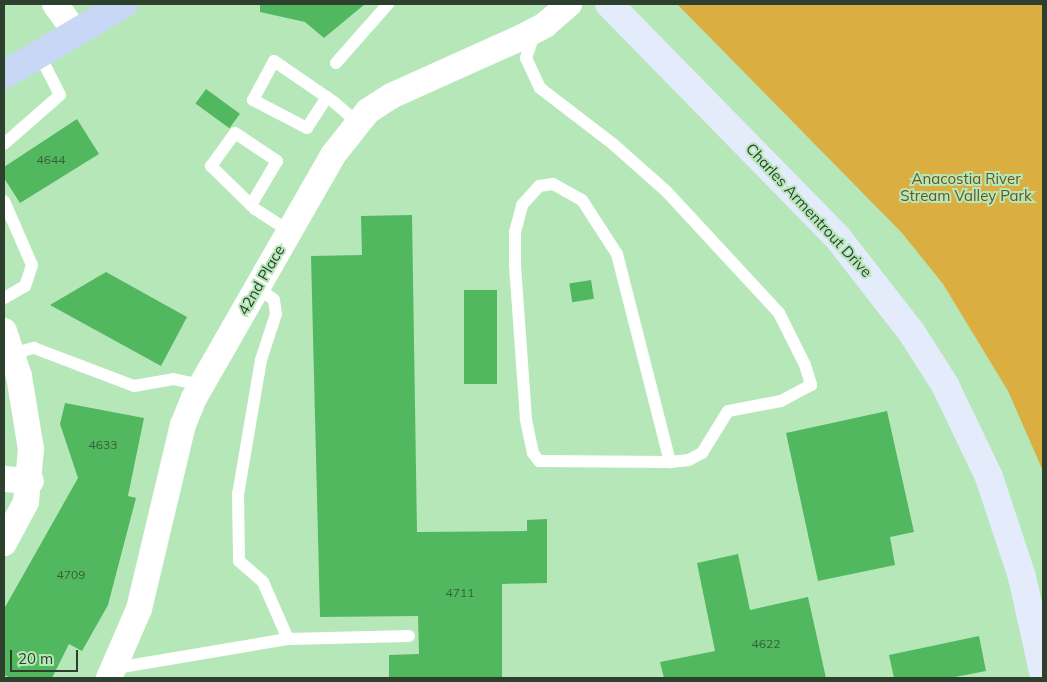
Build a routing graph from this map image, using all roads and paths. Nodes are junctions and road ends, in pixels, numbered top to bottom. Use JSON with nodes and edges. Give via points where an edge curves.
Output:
{"nodes":[{"id":1,"x":55,"y":4,"type":"edge"},
{"id":2,"x":124,"y":4,"type":"edge"},
{"id":3,"x":388,"y":4,"type":"edge"},
{"id":4,"x":569,"y":4,"type":"edge"},
{"id":5,"x":609,"y":4,"type":"edge"},
{"id":6,"x":535,"y":30,"type":"junction"},
{"id":7,"x":75,"y":32,"type":"junction"},
{"id":8,"x":39,"y":54,"type":"junction"},
{"id":9,"x":336,"y":63,"type":"dead end"},
{"id":10,"x":4,"y":76,"type":"edge"},
{"id":11,"x":327,"y":97,"type":"junction"},
{"id":12,"x":358,"y":123,"type":"junction"},
{"id":13,"x":4,"y":144,"type":"edge"},
{"id":14,"x":4,"y":202,"type":"edge"},
{"id":15,"x":251,"y":205,"type":"junction"},
{"id":16,"x":289,"y":231,"type":"junction"},
{"id":17,"x":257,"y":287,"type":"junction"},
{"id":18,"x":4,"y":298,"type":"edge"},
{"id":19,"x":8,"y":342,"type":"edge"},
{"id":20,"x":201,"y":385,"type":"junction"},
{"id":21,"x":670,"y":462,"type":"junction"},
{"id":22,"x":4,"y":479,"type":"edge"},
{"id":23,"x":31,"y":481,"type":"junction"},
{"id":24,"x":4,"y":543,"type":"edge"},
{"id":25,"x":409,"y":636,"type":"dead end"},
{"id":26,"x":288,"y":639,"type":"junction"},
{"id":27,"x":1043,"y":672,"type":"edge"},
{"id":28,"x":112,"y":673,"type":"edge"}],
"edges":[{"from":1,"to":7,"type":"street"},
{"from":2,"to":7,"type":"main road"},
{"from":3,"to":9,"type":"lane"},
{"from":4,"to":6,"type":"street","name":"42nd Place"},
{"from":5,"to":27,"type":"street","name":"Charles Armentrout Drive","via":[[838,238],[912,333],[945,386],[989,477],[1022,576]]},
{"from":6,"to":12,"type":"street","name":"42nd Place","via":[[391,96]]},
{"from":6,"to":21,"type":"lane","via":[[526,58],[540,88],[667,192],[779,313],[805,365],[811,386],[781,401],[728,411],[702,453],[689,460]]},
{"from":7,"to":8,"type":"main road"},
{"from":8,"to":10,"type":"main road"},
{"from":8,"to":13,"type":"lane","via":[[60,95]]},
{"from":11,"to":11,"type":"lane","via":[[274,61],[253,100],[307,128]]},
{"from":11,"to":12,"type":"lane"},
{"from":12,"to":16,"type":"street","name":"42nd Place","via":[[333,155]]},
{"from":14,"to":18,"type":"lane","via":[[32,265],[25,286]]},
{"from":15,"to":15,"type":"lane","via":[[211,166],[235,133],[277,161]]},
{"from":15,"to":16,"type":"lane"},
{"from":16,"to":17,"type":"street","name":"42nd Place"},
{"from":17,"to":20,"type":"street","name":"42nd Place"},
{"from":17,"to":26,"type":"lane","via":[[274,300],[276,314],[261,360],[238,494],[239,561],[263,582]]},
{"from":19,"to":20,"type":"lane","via":[[34,348],[134,386],[173,379]]},
{"from":19,"to":23,"type":"street","via":[[28,418]]},
{"from":20,"to":28,"type":"street","name":"42nd Place","via":[[184,425],[145,588]]},
{"from":21,"to":21,"type":"lane","via":[[544,463],[533,453],[526,419],[515,232],[522,205],[540,186],[553,184],[582,200],[617,254]]},
{"from":22,"to":23,"type":"street"},
{"from":23,"to":24,"type":"street","via":[[26,502]]},
{"from":25,"to":26,"type":"lane"},
{"from":26,"to":28,"type":"lane"}]}
